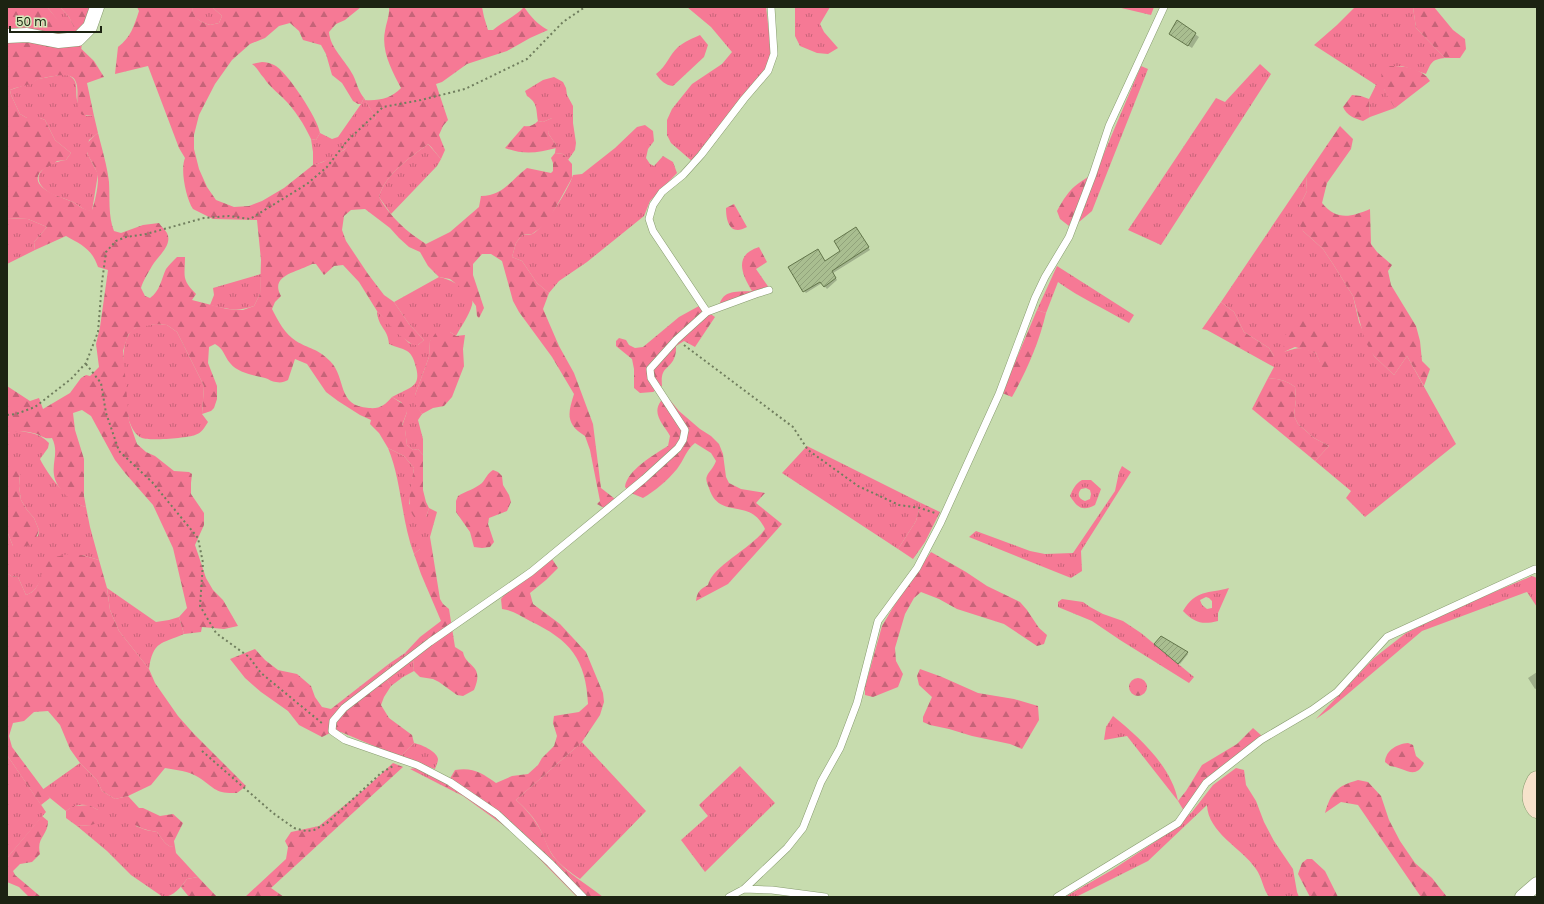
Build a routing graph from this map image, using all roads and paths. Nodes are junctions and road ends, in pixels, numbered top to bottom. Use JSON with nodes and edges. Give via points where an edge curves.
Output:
{"nodes":[{"id":1,"x":97,"y":7,"type":"edge"},
{"id":2,"x":585,"y":7,"type":"edge"},
{"id":3,"x":771,"y":7,"type":"edge"},
{"id":4,"x":1164,"y":7,"type":"edge"},
{"id":5,"x":7,"y":36,"type":"edge"},
{"id":6,"x":769,"y":290,"type":"dead end"},
{"id":7,"x":707,"y":312,"type":"junction"},
{"id":8,"x":676,"y":340,"type":"junction"},
{"id":9,"x":86,"y":363,"type":"junction"},
{"id":10,"x":7,"y":415,"type":"edge"},
{"id":11,"x":943,"y":516,"type":"junction"},
{"id":12,"x":1537,"y":570,"type":"edge"},
{"id":13,"x":332,"y":731,"type":"junction"},
{"id":14,"x":202,"y":751,"type":"dead end"},
{"id":15,"x":403,"y":760,"type":"junction"},
{"id":16,"x":1537,"y":781,"type":"edge"},
{"id":17,"x":1537,"y":808,"type":"edge"},
{"id":18,"x":1537,"y":884,"type":"edge"},
{"id":19,"x":744,"y":889,"type":"junction"},
{"id":20,"x":583,"y":897,"type":"edge"},
{"id":21,"x":729,"y":897,"type":"edge"},
{"id":22,"x":825,"y":897,"type":"edge"},
{"id":23,"x":1057,"y":897,"type":"edge"},
{"id":24,"x":1522,"y":897,"type":"edge"}],
"edges":[{"from":1,"to":5,"type":"street","via":[[90,27],[78,39],[58,41],[27,35]]},
{"from":2,"to":9,"type":"path","via":[[563,22],[527,59],[465,89],[383,107],[347,141],[327,168],[307,184],[250,219],[229,216],[204,218],[116,241],[106,252],[98,332]]},
{"from":3,"to":7,"type":"lane","via":[[774,54],[768,71],[683,175],[662,192],[653,205],[649,219],[653,231]]},
{"from":4,"to":11,"type":"lane","via":[[1108,126],[1069,237],[1035,298],[999,394]]},
{"from":6,"to":7,"type":"lane"},
{"from":7,"to":8,"type":"lane"},
{"from":8,"to":11,"type":"path","via":[[793,427],[808,450],[858,486],[899,505],[920,508]]},
{"from":8,"to":13,"type":"lane","via":[[650,369],[651,378],[685,430],[678,448],[531,572],[430,642],[344,708],[333,721]]},
{"from":9,"to":10,"type":"path","via":[[71,379],[35,407]]},
{"from":9,"to":13,"type":"path","via":[[100,383],[106,413],[119,451],[152,482],[198,538],[203,563],[200,606],[216,633],[249,658],[261,673]]},
{"from":11,"to":19,"type":"lane","via":[[917,568],[878,621],[857,703],[840,748],[821,782],[803,828],[787,848]]},
{"from":12,"to":23,"type":"lane","via":[[1508,580],[1386,636],[1337,692],[1261,740],[1206,783],[1178,823]]},
{"from":13,"to":15,"type":"lane","via":[[345,740]]},
{"from":14,"to":15,"type":"path","via":[[273,813],[294,828],[306,831],[327,823],[381,773]]},
{"from":15,"to":20,"type":"lane","via":[[450,782],[497,814]]},
{"from":16,"to":17,"type":"main road","via":[[1532,802]]},
{"from":18,"to":24,"type":"street"},
{"from":19,"to":21,"type":"lane"},
{"from":19,"to":22,"type":"lane"}]}
